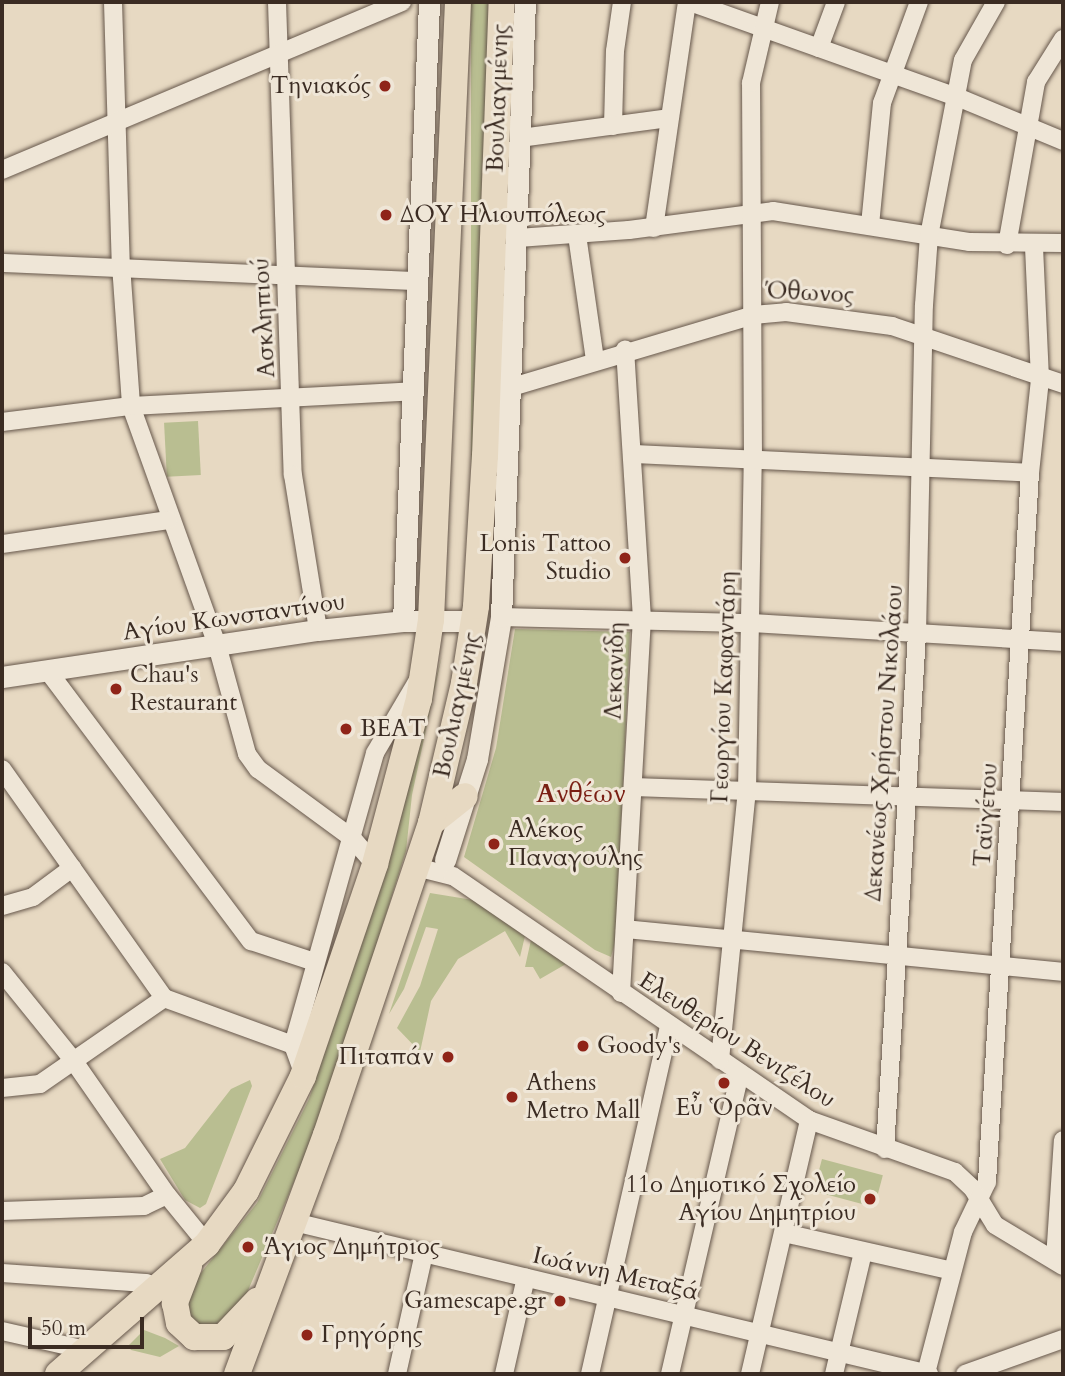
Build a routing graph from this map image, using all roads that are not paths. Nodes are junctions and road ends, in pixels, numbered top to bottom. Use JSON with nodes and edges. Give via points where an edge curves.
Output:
{"nodes":[{"id":1,"x":114,"y":2,"type":"edge"},
{"id":2,"x":277,"y":2,"type":"edge"},
{"id":3,"x":402,"y":2,"type":"edge"},
{"id":4,"x":429,"y":2,"type":"edge"},
{"id":5,"x":458,"y":2,"type":"edge"},
{"id":6,"x":502,"y":2,"type":"edge"},
{"id":7,"x":525,"y":2,"type":"edge"},
{"id":8,"x":622,"y":2,"type":"edge"},
{"id":9,"x":689,"y":2,"type":"edge"},
{"id":10,"x":770,"y":2,"type":"edge"},
{"id":11,"x":836,"y":2,"type":"edge"},
{"id":12,"x":919,"y":2,"type":"edge"},
{"id":13,"x":996,"y":2,"type":"edge"},
{"id":14,"x":761,"y":28,"type":"junction"},
{"id":15,"x":1063,"y":39,"type":"edge"},
{"id":16,"x":819,"y":47,"type":"junction"},
{"id":17,"x":279,"y":52,"type":"junction"},
{"id":18,"x":891,"y":75,"type":"junction"},
{"id":19,"x":957,"y":97,"type":"junction"},
{"id":20,"x":669,"y":118,"type":"junction"},
{"id":21,"x":117,"y":122,"type":"junction"},
{"id":22,"x":613,"y":126,"type":"junction"},
{"id":23,"x":1030,"y":126,"type":"junction"},
{"id":24,"x":521,"y":138,"type":"junction"},
{"id":25,"x":1063,"y":141,"type":"edge"},
{"id":26,"x":2,"y":170,"type":"edge"},
{"id":27,"x":750,"y":213,"type":"junction"},
{"id":28,"x":870,"y":225,"type":"junction"},
{"id":29,"x":654,"y":228,"type":"junction"},
{"id":30,"x":577,"y":235,"type":"junction"},
{"id":31,"x":929,"y":236,"type":"junction"},
{"id":32,"x":518,"y":238,"type":"junction"},
{"id":33,"x":1063,"y":243,"type":"edge"},
{"id":34,"x":1007,"y":245,"type":"junction"},
{"id":35,"x":1034,"y":246,"type":"junction"},
{"id":36,"x":2,"y":263,"type":"edge"},
{"id":37,"x":121,"y":265,"type":"junction"},
{"id":38,"x":286,"y":274,"type":"junction"},
{"id":39,"x":416,"y":281,"type":"junction"},
{"id":40,"x":753,"y":315,"type":"junction"},
{"id":41,"x":924,"y":338,"type":"junction"},
{"id":42,"x":625,"y":351,"type":"junction"},
{"id":43,"x":596,"y":359,"type":"junction"},
{"id":44,"x":1040,"y":379,"type":"junction"},
{"id":45,"x":1063,"y":384,"type":"edge"},
{"id":46,"x":512,"y":387,"type":"junction"},
{"id":47,"x":414,"y":391,"type":"junction"},
{"id":48,"x":292,"y":395,"type":"junction"},
{"id":49,"x":131,"y":406,"type":"junction"},
{"id":50,"x":2,"y":422,"type":"edge"},
{"id":51,"x":633,"y":454,"type":"junction"},
{"id":52,"x":753,"y":460,"type":"junction"},
{"id":53,"x":923,"y":468,"type":"junction"},
{"id":54,"x":1030,"y":473,"type":"junction"},
{"id":55,"x":168,"y":520,"type":"junction"},
{"id":56,"x":2,"y":544,"type":"edge"},
{"id":57,"x":501,"y":617,"type":"junction"},
{"id":58,"x":642,"y":619,"type":"junction"},
{"id":59,"x":431,"y":620,"type":"junction"},
{"id":60,"x":403,"y":621,"type":"junction"},
{"id":61,"x":474,"y":621,"type":"junction"},
{"id":62,"x":752,"y":623,"type":"junction"},
{"id":63,"x":318,"y":630,"type":"junction"},
{"id":64,"x":917,"y":634,"type":"junction"},
{"id":65,"x":1022,"y":639,"type":"junction"},
{"id":66,"x":1063,"y":642,"type":"edge"},
{"id":67,"x":217,"y":645,"type":"junction"},
{"id":68,"x":425,"y":670,"type":"junction"},
{"id":69,"x":48,"y":671,"type":"junction"},
{"id":70,"x":2,"y":677,"type":"edge"},
{"id":71,"x":2,"y":769,"type":"edge"},
{"id":72,"x":635,"y":787,"type":"junction"},
{"id":73,"x":747,"y":791,"type":"junction"},
{"id":74,"x":907,"y":795,"type":"junction"},
{"id":75,"x":466,"y":796,"type":"junction"},
{"id":76,"x":1012,"y":800,"type":"junction"},
{"id":77,"x":1063,"y":802,"type":"edge"},
{"id":78,"x":352,"y":838,"type":"junction"},
{"id":79,"x":428,"y":849,"type":"junction"},
{"id":80,"x":375,"y":864,"type":"junction"},
{"id":81,"x":72,"y":868,"type":"junction"},
{"id":82,"x":2,"y":905,"type":"edge"},
{"id":83,"x":625,"y":929,"type":"junction"},
{"id":84,"x":735,"y":940,"type":"junction"},
{"id":85,"x":895,"y":956,"type":"junction"},
{"id":86,"x":315,"y":962,"type":"junction"},
{"id":87,"x":1003,"y":966,"type":"junction"},
{"id":88,"x":2,"y":972,"type":"edge"},
{"id":89,"x":1063,"y":972,"type":"edge"},
{"id":90,"x":622,"y":986,"type":"junction"},
{"id":91,"x":164,"y":998,"type":"junction"},
{"id":92,"x":669,"y":1026,"type":"junction"},
{"id":93,"x":293,"y":1045,"type":"junction"},
{"id":94,"x":73,"y":1060,"type":"junction"},
{"id":95,"x":720,"y":1060,"type":"junction"},
{"id":96,"x":740,"y":1073,"type":"junction"},
{"id":97,"x":303,"y":1076,"type":"junction"},
{"id":98,"x":2,"y":1088,"type":"edge"},
{"id":99,"x":808,"y":1120,"type":"junction"},
{"id":100,"x":1063,"y":1140,"type":"edge"},
{"id":101,"x":885,"y":1149,"type":"junction"},
{"id":102,"x":167,"y":1195,"type":"junction"},
{"id":103,"x":979,"y":1202,"type":"junction"},
{"id":104,"x":2,"y":1211,"type":"edge"},
{"id":105,"x":294,"y":1222,"type":"junction"},
{"id":106,"x":784,"y":1233,"type":"junction"},
{"id":107,"x":200,"y":1251,"type":"junction"},
{"id":108,"x":863,"y":1252,"type":"junction"},
{"id":109,"x":424,"y":1253,"type":"junction"},
{"id":110,"x":1059,"y":1262,"type":"edge"},
{"id":111,"x":952,"y":1271,"type":"junction"},
{"id":112,"x":2,"y":1273,"type":"edge"},
{"id":113,"x":275,"y":1273,"type":"junction"},
{"id":114,"x":526,"y":1277,"type":"junction"},
{"id":115,"x":159,"y":1288,"type":"junction"},
{"id":116,"x":609,"y":1297,"type":"junction"},
{"id":117,"x":683,"y":1315,"type":"junction"},
{"id":118,"x":2,"y":1331,"type":"edge"},
{"id":119,"x":759,"y":1334,"type":"junction"},
{"id":120,"x":1063,"y":1339,"type":"edge"},
{"id":121,"x":86,"y":1350,"type":"junction"},
{"id":122,"x":839,"y":1353,"type":"junction"},
{"id":123,"x":58,"y":1374,"type":"edge"},
{"id":124,"x":237,"y":1374,"type":"edge"},
{"id":125,"x":397,"y":1374,"type":"edge"},
{"id":126,"x":505,"y":1374,"type":"edge"},
{"id":127,"x":590,"y":1374,"type":"edge"},
{"id":128,"x":670,"y":1374,"type":"edge"},
{"id":129,"x":750,"y":1374,"type":"edge"},
{"id":130,"x":834,"y":1374,"type":"edge"},
{"id":131,"x":927,"y":1374,"type":"edge"},
{"id":132,"x":965,"y":1374,"type":"edge"}],
"edges":[{"from":1,"to":21,"type":"street"},
{"from":2,"to":17,"type":"street","name":"Ασκληπιού"},
{"from":3,"to":17,"type":"street"},
{"from":4,"to":39,"type":"street"},
{"from":5,"to":59,"type":"main road","name":"Βουλιαγμένης"},
{"from":6,"to":61,"type":"main road","name":"Βουλιαγμένης","via":[[486,444]]},
{"from":7,"to":24,"type":"street"},
{"from":8,"to":22,"type":"street"},
{"from":9,"to":14,"type":"street"},
{"from":9,"to":20,"type":"street"},
{"from":10,"to":14,"type":"street","name":"Γεωργίου Καφαντάρη"},
{"from":11,"to":16,"type":"street"},
{"from":12,"to":18,"type":"street"},
{"from":13,"to":19,"type":"street","name":"Δεκανέως Χρήστου Νικολάου","via":[[964,60]]},
{"from":14,"to":16,"type":"street"},
{"from":14,"to":27,"type":"street","name":"Γεωργίου Καφαντάρη","via":[[751,83]]},
{"from":15,"to":23,"type":"street","via":[[1036,82]]},
{"from":16,"to":18,"type":"street"},
{"from":17,"to":21,"type":"street"},
{"from":17,"to":38,"type":"street","name":"Ασκληπιού"},
{"from":18,"to":19,"type":"street"},
{"from":18,"to":28,"type":"street","via":[[874,161]]},
{"from":19,"to":23,"type":"street"},
{"from":19,"to":31,"type":"street","name":"Δεκανέως Χρήστου Νικολάου"},
{"from":20,"to":22,"type":"street"},
{"from":20,"to":29,"type":"street"},
{"from":21,"to":26,"type":"street"},
{"from":21,"to":37,"type":"street"},
{"from":22,"to":24,"type":"street"},
{"from":23,"to":25,"type":"street"},
{"from":23,"to":34,"type":"street"},
{"from":24,"to":32,"type":"street"},
{"from":27,"to":28,"type":"street","via":[[795,212]]},
{"from":27,"to":29,"type":"street"},
{"from":27,"to":40,"type":"street","name":"Γεωργίου Καφαντάρη"},
{"from":28,"to":31,"type":"street"},
{"from":29,"to":30,"type":"street"},
{"from":30,"to":32,"type":"street"},
{"from":30,"to":43,"type":"street"},
{"from":31,"to":34,"type":"street"},
{"from":31,"to":41,"type":"street","name":"Δεκανέως Χρήστου Νικολάου"},
{"from":32,"to":46,"type":"street"},
{"from":33,"to":35,"type":"street"},
{"from":34,"to":35,"type":"street"},
{"from":35,"to":44,"type":"street","name":"Ταϋγέτου"},
{"from":36,"to":37,"type":"street"},
{"from":37,"to":38,"type":"street"},
{"from":37,"to":49,"type":"street"},
{"from":38,"to":39,"type":"street"},
{"from":38,"to":48,"type":"street","name":"Ασκληπιού"},
{"from":39,"to":47,"type":"street"},
{"from":40,"to":41,"type":"street","name":"Όθωνος","via":[[786,312],[848,317]]},
{"from":40,"to":42,"type":"street","name":"Όθωνος"},
{"from":40,"to":52,"type":"street","name":"Γεωργίου Καφαντάρη"},
{"from":41,"to":44,"type":"street","name":"Όθωνος"},
{"from":41,"to":53,"type":"street","name":"Δεκανέως Χρήστου Νικολάου"},
{"from":42,"to":43,"type":"street","name":"Όθωνος"},
{"from":42,"to":51,"type":"street","name":"Λεκανίδη"},
{"from":43,"to":46,"type":"street","name":"Όθωνος"},
{"from":44,"to":45,"type":"street","name":"Όθωνος"},
{"from":44,"to":54,"type":"street","name":"Ταϋγέτου"},
{"from":46,"to":57,"type":"street"},
{"from":47,"to":48,"type":"street"},
{"from":47,"to":60,"type":"street"},
{"from":48,"to":49,"type":"street"},
{"from":48,"to":63,"type":"street","name":"Ασκληπιού","via":[[294,486]]},
{"from":49,"to":50,"type":"street"},
{"from":49,"to":55,"type":"street"},
{"from":51,"to":52,"type":"street"},
{"from":51,"to":58,"type":"street","name":"Λεκανίδη"},
{"from":52,"to":53,"type":"street"},
{"from":52,"to":62,"type":"street","name":"Γεωργίου Καφαντάρη"},
{"from":53,"to":54,"type":"street"},
{"from":53,"to":64,"type":"street","name":"Δεκανέως Χρήστου Νικολάου"},
{"from":54,"to":65,"type":"street","name":"Ταϋγέτου"},
{"from":55,"to":56,"type":"street"},
{"from":55,"to":67,"type":"street"},
{"from":57,"to":58,"type":"street"},
{"from":57,"to":75,"type":"street","via":[[489,704]]},
{"from":58,"to":62,"type":"street"},
{"from":58,"to":72,"type":"street","name":"Λεκανίδη"},
{"from":59,"to":60,"type":"street","name":"Αγίου Κωνσταντίνου"},
{"from":59,"to":61,"type":"street","name":"Αγίου Κωνσταντίνου"},
{"from":59,"to":68,"type":"main road","name":"Βουλιαγμένης"},
{"from":60,"to":63,"type":"street","name":"Αγίου Κωνσταντίνου"},
{"from":61,"to":79,"type":"main road","name":"Βουλιαγμένης"},
{"from":62,"to":64,"type":"street"},
{"from":62,"to":73,"type":"street","name":"Γεωργίου Καφαντάρη"},
{"from":63,"to":67,"type":"street","name":"Αγίου Κωνσταντίνου"},
{"from":64,"to":65,"type":"street"},
{"from":64,"to":74,"type":"street","name":"Δεκανέως Χρήστου Νικολάου"},
{"from":65,"to":66,"type":"street"},
{"from":65,"to":76,"type":"street","name":"Ταϋγέτου"},
{"from":67,"to":69,"type":"street","name":"Αγίου Κωνσταντίνου"},
{"from":67,"to":78,"type":"street","via":[[247,754],[258,769]]},
{"from":68,"to":78,"type":"street","via":[[380,740]]},
{"from":68,"to":80,"type":"main road","name":"Βουλιαγμένης"},
{"from":69,"to":70,"type":"street","name":"Αγίου Κωνσταντίνου"},
{"from":69,"to":86,"type":"street","via":[[251,941]]},
{"from":71,"to":81,"type":"street"},
{"from":72,"to":73,"type":"street"},
{"from":72,"to":83,"type":"street","name":"Λεκανίδη"},
{"from":73,"to":74,"type":"street"},
{"from":73,"to":84,"type":"street","name":"Γεωργίου Καφαντάρη"},
{"from":74,"to":76,"type":"street"},
{"from":74,"to":85,"type":"street","name":"Δεκανέως Χρήστου Νικολάου"},
{"from":75,"to":79,"type":"main road"},
{"from":75,"to":79,"type":"street"},
{"from":76,"to":77,"type":"street"},
{"from":76,"to":87,"type":"street","name":"Ταϋγέτου"},
{"from":78,"to":80,"type":"street"},
{"from":78,"to":86,"type":"street"},
{"from":79,"to":90,"type":"street","name":"Ελευθερίου Βενιζέλου"},
{"from":79,"to":90,"type":"street","name":"Ελευθερίου Βενιζέλου","via":[[453,876]]},
{"from":79,"to":105,"type":"main road","name":"Βουλιαγμένης"},
{"from":80,"to":97,"type":"main road","name":"Βουλιαγμένης"},
{"from":81,"to":82,"type":"street","via":[[33,897]]},
{"from":81,"to":91,"type":"street"},
{"from":83,"to":84,"type":"street"},
{"from":83,"to":90,"type":"street","name":"Λεκανίδη"},
{"from":84,"to":85,"type":"street"},
{"from":84,"to":95,"type":"street","name":"Γεωργίου Καφαντάρη"},
{"from":85,"to":87,"type":"street"},
{"from":85,"to":101,"type":"street","name":"Δεκανέως Χρήστου Νικολάου"},
{"from":86,"to":93,"type":"street"},
{"from":87,"to":89,"type":"street"},
{"from":87,"to":103,"type":"street","name":"Ταϋγέτου","via":[[987,1182]]},
{"from":88,"to":94,"type":"street"},
{"from":90,"to":92,"type":"street","name":"Ελευθερίου Βενιζέλου"},
{"from":91,"to":93,"type":"street"},
{"from":91,"to":94,"type":"street"},
{"from":92,"to":95,"type":"street","name":"Ελευθερίου Βενιζέλου"},
{"from":92,"to":116,"type":"street"},
{"from":93,"to":97,"type":"street"},
{"from":94,"to":98,"type":"street","via":[[40,1084]]},
{"from":94,"to":102,"type":"street"},
{"from":95,"to":96,"type":"street","name":"Ελευθερίου Βενιζέλου"},
{"from":96,"to":99,"type":"street","name":"Ελευθερίου Βενιζέλου"},
{"from":96,"to":117,"type":"street"},
{"from":97,"to":107,"type":"main road","name":"Βουλιαγμένης","via":[[259,1169]]},
{"from":99,"to":101,"type":"street","name":"Ελευθερίου Βενιζέλου"},
{"from":99,"to":106,"type":"street"},
{"from":100,"to":110,"type":"street"},
{"from":101,"to":103,"type":"street","name":"Ελευθερίου Βενιζέλου","via":[[955,1172],[967,1180]]},
{"from":102,"to":104,"type":"street","via":[[144,1206]]},
{"from":102,"to":107,"type":"street"},
{"from":103,"to":110,"type":"street","name":"Ελευθερίου Βενιζέλου","via":[[995,1225]]},
{"from":103,"to":111,"type":"street","name":"Ταϋγέτου","via":[[965,1224]]},
{"from":105,"to":109,"type":"street","name":"Ιωάννη Μεταξά"},
{"from":105,"to":113,"type":"main road","name":"Βουλιαγμένης"},
{"from":106,"to":108,"type":"street"},
{"from":106,"to":119,"type":"street"},
{"from":107,"to":113,"type":"main road","via":[[177,1294],[175,1314],[185,1331],[204,1340],[232,1331]]},
{"from":107,"to":115,"type":"main road"},
{"from":108,"to":111,"type":"street"},
{"from":108,"to":122,"type":"street"},
{"from":109,"to":114,"type":"street","name":"Ιωάννη Μεταξά"},
{"from":109,"to":125,"type":"street"},
{"from":111,"to":131,"type":"street","name":"Ταϋγέτου"},
{"from":112,"to":115,"type":"street","via":[[146,1283]]},
{"from":113,"to":124,"type":"main road","name":"Βουλιαγμένης"},
{"from":114,"to":116,"type":"street","name":"Ιωάννη Μεταξά"},
{"from":114,"to":126,"type":"street"},
{"from":115,"to":121,"type":"main road"},
{"from":116,"to":117,"type":"street","name":"Ιωάννη Μεταξά"},
{"from":116,"to":127,"type":"street"},
{"from":117,"to":119,"type":"street","name":"Ιωάννη Μεταξά"},
{"from":117,"to":128,"type":"street"},
{"from":118,"to":121,"type":"street"},
{"from":119,"to":122,"type":"street","name":"Ιωάννη Μεταξά"},
{"from":119,"to":129,"type":"street"},
{"from":120,"to":132,"type":"street"},
{"from":121,"to":123,"type":"main road"},
{"from":122,"to":130,"type":"street"},
{"from":122,"to":131,"type":"street","name":"Ιωάννη Μεταξά"}]}
